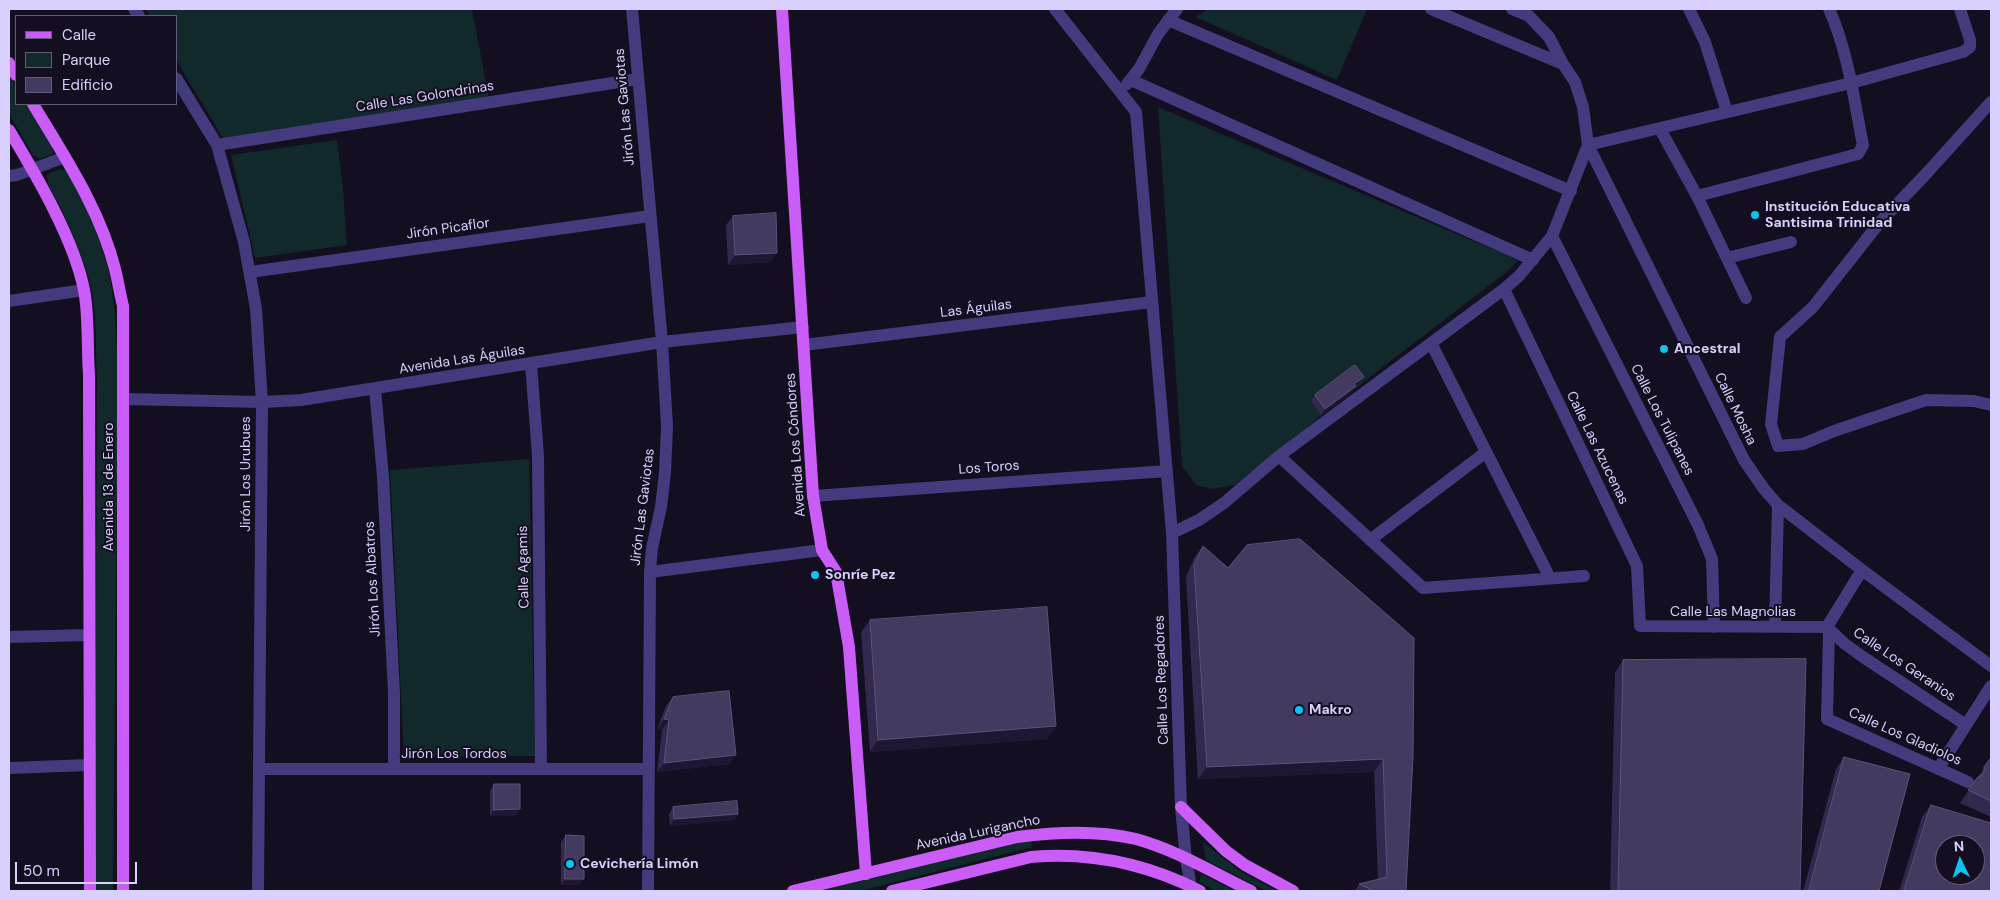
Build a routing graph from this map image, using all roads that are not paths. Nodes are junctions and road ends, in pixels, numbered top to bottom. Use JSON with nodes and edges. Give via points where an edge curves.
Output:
{"nodes":[{"id":1,"x":632,"y":9,"type":"edge"},
{"id":2,"x":782,"y":9,"type":"edge"},
{"id":3,"x":1055,"y":9,"type":"edge"},
{"id":4,"x":1177,"y":9,"type":"edge"},
{"id":5,"x":1431,"y":9,"type":"edge"},
{"id":6,"x":1512,"y":9,"type":"edge"},
{"id":7,"x":1689,"y":9,"type":"edge"},
{"id":8,"x":1829,"y":9,"type":"edge"},
{"id":9,"x":1960,"y":9,"type":"edge"},
{"id":10,"x":1168,"y":20,"type":"junction"},
{"id":11,"x":1563,"y":64,"type":"junction"},
{"id":12,"x":638,"y":78,"type":"junction"},
{"id":13,"x":1131,"y":80,"type":"junction"},
{"id":14,"x":178,"y":81,"type":"edge"},
{"id":15,"x":1851,"y":83,"type":"junction"},
{"id":16,"x":1119,"y":91,"type":"junction"},
{"id":17,"x":1991,"y":102,"type":"edge"},
{"id":18,"x":34,"y":105,"type":"edge"},
{"id":19,"x":1727,"y":112,"type":"junction"},
{"id":20,"x":1660,"y":128,"type":"junction"},
{"id":21,"x":9,"y":130,"type":"edge"},
{"id":22,"x":217,"y":145,"type":"junction"},
{"id":23,"x":1588,"y":145,"type":"junction"},
{"id":24,"x":65,"y":157,"type":"junction"},
{"id":25,"x":33,"y":170,"type":"junction"},
{"id":26,"x":9,"y":176,"type":"edge"},
{"id":27,"x":1571,"y":191,"type":"junction"},
{"id":28,"x":1697,"y":196,"type":"junction"},
{"id":29,"x":650,"y":216,"type":"junction"},
{"id":30,"x":1552,"y":236,"type":"junction"},
{"id":31,"x":1791,"y":242,"type":"dead end"},
{"id":32,"x":1727,"y":258,"type":"junction"},
{"id":33,"x":1533,"y":260,"type":"junction"},
{"id":34,"x":250,"y":272,"type":"junction"},
{"id":35,"x":1504,"y":289,"type":"junction"},
{"id":36,"x":84,"y":290,"type":"junction"},
{"id":37,"x":1746,"y":298,"type":"dead end"},
{"id":38,"x":9,"y":301,"type":"edge"},
{"id":39,"x":1152,"y":302,"type":"junction"},
{"id":40,"x":803,"y":327,"type":"junction"},
{"id":41,"x":662,"y":342,"type":"junction"},
{"id":42,"x":1432,"y":343,"type":"junction"},
{"id":43,"x":804,"y":345,"type":"junction"},
{"id":44,"x":531,"y":364,"type":"junction"},
{"id":45,"x":375,"y":389,"type":"junction"},
{"id":46,"x":124,"y":399,"type":"junction"},
{"id":47,"x":262,"y":402,"type":"junction"},
{"id":48,"x":1991,"y":405,"type":"edge"},
{"id":49,"x":1486,"y":452,"type":"junction"},
{"id":50,"x":1279,"y":456,"type":"junction"},
{"id":51,"x":1167,"y":471,"type":"junction"},
{"id":52,"x":813,"y":496,"type":"junction"},
{"id":53,"x":1778,"y":505,"type":"junction"},
{"id":54,"x":1172,"y":533,"type":"junction"},
{"id":55,"x":1370,"y":540,"type":"junction"},
{"id":56,"x":822,"y":550,"type":"junction"},
{"id":57,"x":1862,"y":570,"type":"junction"},
{"id":58,"x":650,"y":572,"type":"junction"},
{"id":59,"x":1584,"y":576,"type":"dead end"},
{"id":60,"x":1550,"y":578,"type":"junction"},
{"id":61,"x":1640,"y":626,"type":"joint"},
{"id":62,"x":1714,"y":627,"type":"junction"},
{"id":63,"x":1775,"y":627,"type":"junction"},
{"id":64,"x":1828,"y":629,"type":"junction"},
{"id":65,"x":89,"y":635,"type":"junction"},
{"id":66,"x":9,"y":637,"type":"edge"},
{"id":67,"x":1991,"y":666,"type":"edge"},
{"id":68,"x":1991,"y":686,"type":"edge"},
{"id":69,"x":1966,"y":725,"type":"junction"},
{"id":70,"x":89,"y":765,"type":"junction"},
{"id":71,"x":9,"y":768,"type":"edge"},
{"id":72,"x":259,"y":769,"type":"junction"},
{"id":73,"x":394,"y":769,"type":"junction"},
{"id":74,"x":541,"y":769,"type":"junction"},
{"id":75,"x":648,"y":769,"type":"junction"},
{"id":76,"x":1938,"y":769,"type":"junction"},
{"id":77,"x":1968,"y":782,"type":"dead end"},
{"id":78,"x":1181,"y":807,"type":"junction"},
{"id":79,"x":1186,"y":859,"type":"junction"},
{"id":80,"x":866,"y":874,"type":"junction"},
{"id":81,"x":258,"y":889,"type":"edge"},
{"id":82,"x":1195,"y":889,"type":"edge"},
{"id":83,"x":90,"y":891,"type":"edge"},
{"id":84,"x":123,"y":891,"type":"edge"},
{"id":85,"x":648,"y":891,"type":"edge"},
{"id":86,"x":793,"y":891,"type":"edge"},
{"id":87,"x":892,"y":891,"type":"edge"},
{"id":88,"x":1251,"y":891,"type":"edge"},
{"id":89,"x":1294,"y":891,"type":"edge"}],
"edges":[{"from":1,"to":12,"type":"street","name":"Jirón Las Gaviotas"},
{"from":2,"to":40,"type":"main road","name":"Avenida Los Cóndores"},
{"from":3,"to":16,"type":"street","name":"Calle Los Regadores"},
{"from":4,"to":10,"type":"street"},
{"from":5,"to":11,"type":"street"},
{"from":6,"to":11,"type":"street","via":[[1529,16],[1550,37]]},
{"from":7,"to":19,"type":"street","via":[[1705,42]]},
{"from":8,"to":15,"type":"street"},
{"from":9,"to":15,"type":"street","via":[[1970,48]]},
{"from":10,"to":13,"type":"street"},
{"from":10,"to":27,"type":"street"},
{"from":11,"to":23,"type":"street","via":[[1575,82],[1583,107]]},
{"from":12,"to":22,"type":"street","name":"Calle Las Golondrinas"},
{"from":12,"to":29,"type":"street","name":"Jirón Las Gaviotas"},
{"from":13,"to":16,"type":"street"},
{"from":13,"to":33,"type":"street"},
{"from":14,"to":22,"type":"street","name":"Jirón Los Urubues"},
{"from":15,"to":19,"type":"street"},
{"from":15,"to":28,"type":"street","via":[[1863,145],[1858,154]]},
{"from":16,"to":39,"type":"street","name":"Calle Los Regadores","via":[[1136,112]]},
{"from":17,"to":48,"type":"street","via":[[1880,222],[1813,307],[1780,337],[1771,424],[1778,446],[1803,444],[1926,400],[1974,401]]},
{"from":18,"to":24,"type":"main road","name":"Avenida 13 de Enero"},
{"from":19,"to":20,"type":"street"},
{"from":20,"to":23,"type":"street"},
{"from":20,"to":28,"type":"street"},
{"from":21,"to":25,"type":"main road","name":"Avenida 13 de Enero"},
{"from":22,"to":34,"type":"street","name":"Jirón Los Urubues"},
{"from":23,"to":27,"type":"street"},
{"from":23,"to":53,"type":"street","name":"Calle Mosha","via":[[1744,460]]},
{"from":24,"to":25,"type":"street"},
{"from":24,"to":46,"type":"main road","name":"Avenida 13 de Enero","via":[[103,233],[115,268],[123,306]]},
{"from":25,"to":26,"type":"street"},
{"from":25,"to":36,"type":"main road","name":"Avenida 13 de Enero","via":[[65,235]]},
{"from":27,"to":30,"type":"street"},
{"from":28,"to":32,"type":"street"},
{"from":29,"to":34,"type":"street","name":"Jirón Picaflor"},
{"from":29,"to":41,"type":"street","name":"Jirón Las Gaviotas"},
{"from":30,"to":33,"type":"street"},
{"from":30,"to":62,"type":"street","name":"Calle Los Tulipanes","via":[[1698,525],[1712,559]]},
{"from":31,"to":32,"type":"street"},
{"from":32,"to":37,"type":"street"},
{"from":33,"to":35,"type":"street"},
{"from":34,"to":47,"type":"street","name":"Jirón Los Urubues","via":[[256,309]]},
{"from":35,"to":42,"type":"street"},
{"from":35,"to":61,"type":"street","name":"Calle Las Azucenas","via":[[1637,566]]},
{"from":36,"to":38,"type":"street"},
{"from":36,"to":65,"type":"main road","name":"Avenida 13 de Enero","via":[[89,374]]},
{"from":39,"to":43,"type":"street","name":"Las Águilas"},
{"from":39,"to":51,"type":"street","name":"Calle Los Regadores"},
{"from":40,"to":41,"type":"street","name":"Avenida Las Águilas"},
{"from":40,"to":43,"type":"main road","name":"Avenida Los Cóndores"},
{"from":41,"to":44,"type":"street","name":"Avenida Las Águilas"},
{"from":41,"to":58,"type":"street","name":"Jirón Las Gaviotas","via":[[667,426],[661,507]]},
{"from":42,"to":49,"type":"street"},
{"from":42,"to":50,"type":"street"},
{"from":43,"to":52,"type":"main road","name":"Avenida Los Cóndores"},
{"from":44,"to":45,"type":"street","name":"Avenida Las Águilas"},
{"from":44,"to":74,"type":"street","name":"Calle Agamis","via":[[538,456]]},
{"from":45,"to":47,"type":"street","name":"Avenida Las Águilas"},
{"from":45,"to":73,"type":"street","name":"Jirón Los Albatros","via":[[384,486],[394,693]]},
{"from":46,"to":47,"type":"street","name":"Avenida Las Águilas"},
{"from":46,"to":84,"type":"main road","name":"Avenida 13 de Enero"},
{"from":47,"to":72,"type":"street","name":"Jirón Los Urubues"},
{"from":49,"to":55,"type":"street"},
{"from":49,"to":60,"type":"street"},
{"from":50,"to":54,"type":"street","via":[[1224,503]]},
{"from":50,"to":55,"type":"street"},
{"from":51,"to":52,"type":"street","name":"Los Toros"},
{"from":51,"to":54,"type":"street","name":"Calle Los Regadores"},
{"from":52,"to":56,"type":"main road","name":"Avenida Los Cóndores"},
{"from":53,"to":57,"type":"street","name":"Calle Mosha"},
{"from":53,"to":63,"type":"street"},
{"from":54,"to":78,"type":"street","name":"Calle Los Regadores"},
{"from":55,"to":60,"type":"street","via":[[1423,588]]},
{"from":56,"to":58,"type":"street"},
{"from":56,"to":80,"type":"main road","name":"Avenida Los Cóndores","via":[[836,572],[849,647]]},
{"from":57,"to":64,"type":"street"},
{"from":57,"to":67,"type":"street","name":"Calle Mosha"},
{"from":58,"to":75,"type":"street","name":"Jirón Las Gaviotas"},
{"from":59,"to":60,"type":"street"},
{"from":61,"to":62,"type":"street","name":"Calle Las Magnolias"},
{"from":62,"to":63,"type":"street","name":"Calle Las Magnolias"},
{"from":63,"to":64,"type":"street","name":"Calle Las Magnolias"},
{"from":64,"to":69,"type":"street","name":"Calle Los Geranios","via":[[1862,657]]},
{"from":64,"to":76,"type":"street","name":"Calle Los Gladiolos","via":[[1828,719]]},
{"from":65,"to":66,"type":"street"},
{"from":65,"to":70,"type":"main road","name":"Avenida 13 de Enero"},
{"from":68,"to":69,"type":"street"},
{"from":69,"to":76,"type":"street"},
{"from":70,"to":71,"type":"street"},
{"from":70,"to":83,"type":"main road","name":"Avenida 13 de Enero"},
{"from":72,"to":73,"type":"street","name":"Jirón Los Tordos"},
{"from":72,"to":81,"type":"street","name":"Jirón Los Urubues"},
{"from":73,"to":74,"type":"street","name":"Jirón Los Tordos"},
{"from":74,"to":75,"type":"street","name":"Jirón Los Tordos"},
{"from":75,"to":85,"type":"street","name":"Jirón Las Gaviotas"},
{"from":76,"to":77,"type":"street","name":"Calle Los Gladiolos"},
{"from":78,"to":79,"type":"street","name":"Calle Los Regadores"},
{"from":78,"to":89,"type":"main road","via":[[1226,851]]},
{"from":79,"to":80,"type":"main road","name":"Avenida Lurigancho","via":[[1137,840],[1102,833],[1049,833],[1010,839]]},
{"from":79,"to":82,"type":"street","name":"Calle Los Regadores"},
{"from":79,"to":88,"type":"main road","name":"Avenida Lurigancho"},
{"from":80,"to":86,"type":"main road","name":"Avenida Lurigancho"},
{"from":82,"to":87,"type":"main road","via":[[1130,864],[1080,856],[1052,856],[1031,858]]}]}
